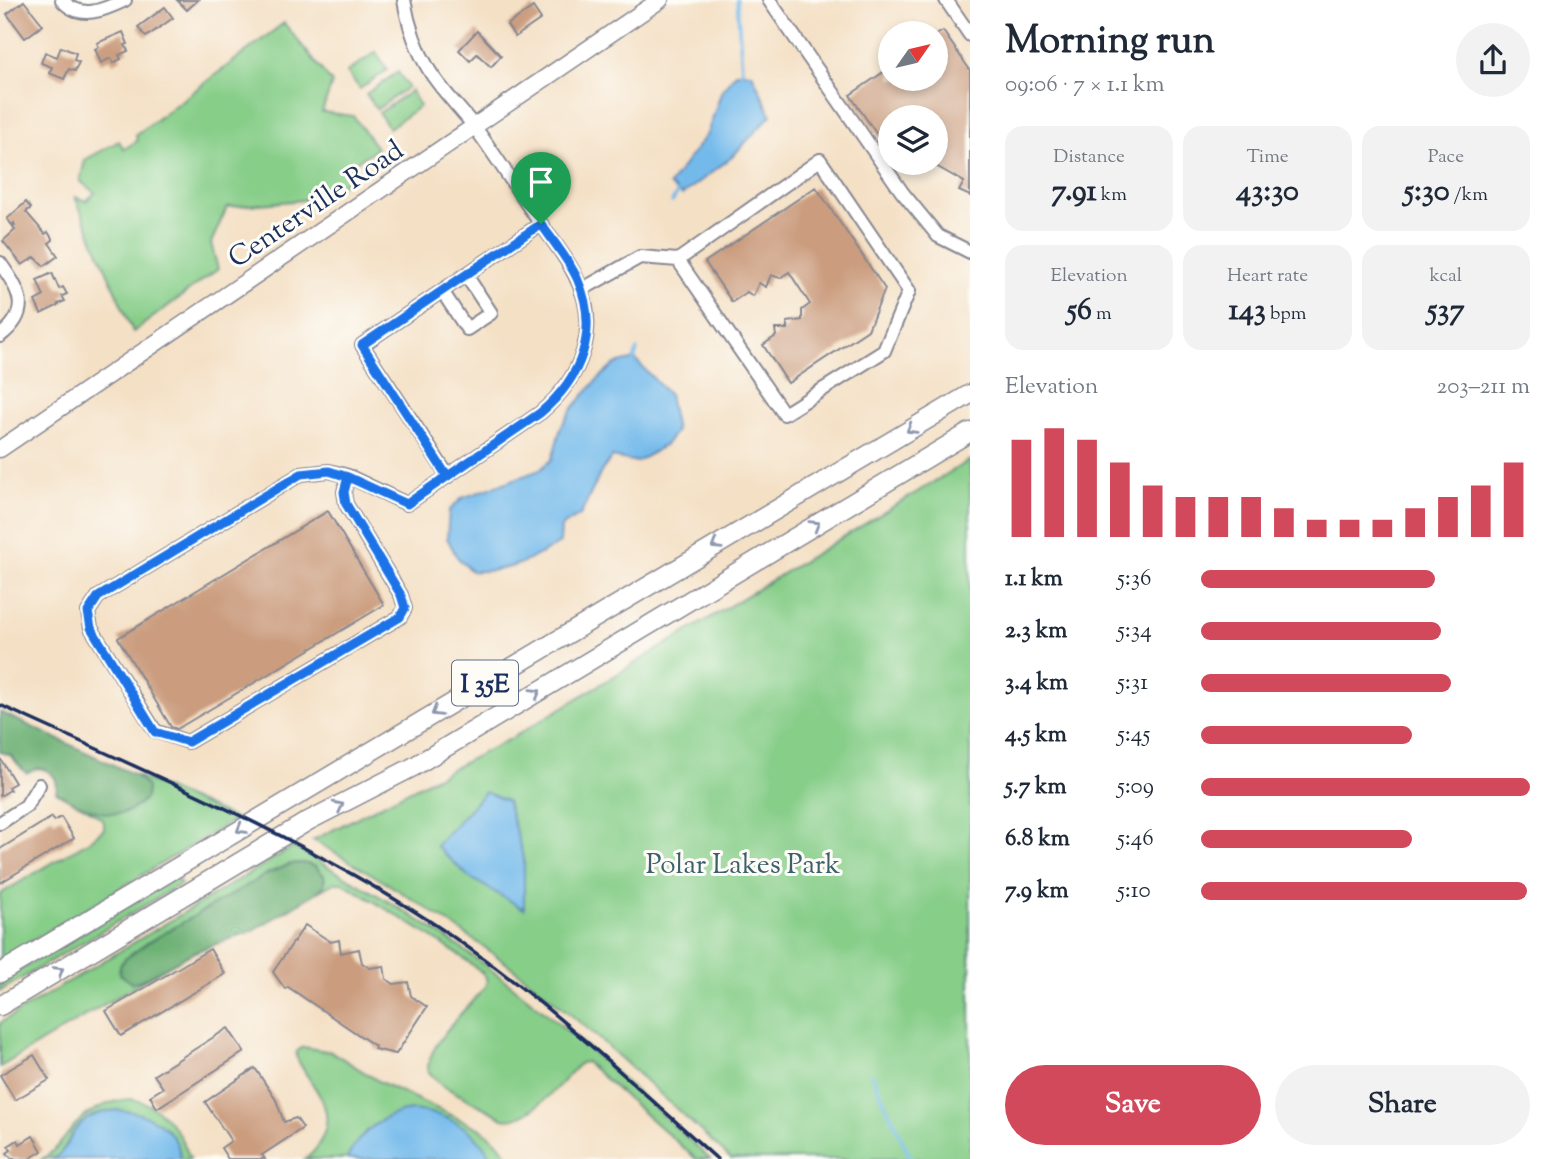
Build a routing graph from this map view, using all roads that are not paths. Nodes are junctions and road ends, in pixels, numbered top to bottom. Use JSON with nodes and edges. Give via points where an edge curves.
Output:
{"nodes":[{"id":1,"x":62,"y":0,"type":"edge"},
{"id":2,"x":125,"y":0,"type":"edge"},
{"id":3,"x":404,"y":0,"type":"edge"},
{"id":4,"x":660,"y":0,"type":"edge"},
{"id":5,"x":769,"y":0,"type":"edge"},
{"id":6,"x":946,"y":0,"type":"edge"},
{"id":7,"x":970,"y":35,"type":"edge"},
{"id":8,"x":474,"y":127,"type":"junction"},
{"id":9,"x":541,"y":224,"type":"junction"},
{"id":10,"x":970,"y":252,"type":"edge"},
{"id":11,"x":678,"y":260,"type":"junction"},
{"id":12,"x":0,"y":262,"type":"edge"},
{"id":13,"x":466,"y":275,"type":"junction"},
{"id":14,"x":581,"y":290,"type":"junction"},
{"id":15,"x":442,"y":291,"type":"junction"},
{"id":16,"x":0,"y":335,"type":"edge"},
{"id":17,"x":970,"y":394,"type":"edge"},
{"id":18,"x":970,"y":432,"type":"edge"},
{"id":19,"x":0,"y":449,"type":"edge"},
{"id":20,"x":447,"y":476,"type":"junction"},
{"id":21,"x":348,"y":477,"type":"junction"},
{"id":22,"x":39,"y":785,"type":"dead end"},
{"id":23,"x":0,"y":823,"type":"edge"},
{"id":24,"x":0,"y":973,"type":"edge"},
{"id":25,"x":0,"y":1006,"type":"edge"}],
"edges":[{"from":1,"to":2,"type":"street","via":[[83,14]]},
{"from":3,"to":8,"type":"street","via":[[429,70]]},
{"from":4,"to":8,"type":"main road","name":"Centerville Road"},
{"from":5,"to":10,"type":"street","via":[[902,192],[938,236]]},
{"from":6,"to":7,"type":"street"},
{"from":8,"to":9,"type":"street"},
{"from":8,"to":19,"type":"main road","name":"Centerville Road"},
{"from":9,"to":13,"type":"street"},
{"from":9,"to":14,"type":"street"},
{"from":11,"to":11,"type":"street","via":[[820,160],[909,291],[884,351],[784,414]]},
{"from":11,"to":14,"type":"street","via":[[640,257]]},
{"from":12,"to":16,"type":"street","via":[[16,286],[20,309],[17,320]]},
{"from":13,"to":15,"type":"street"},
{"from":13,"to":15,"type":"street","via":[[491,313],[467,329]]},
{"from":14,"to":20,"type":"street","via":[[586,340],[567,387],[540,413]]},
{"from":15,"to":20,"type":"street","via":[[362,345]]},
{"from":17,"to":24,"type":"highway","number":"I 35E","one_way":true},
{"from":25,"to":18,"type":"highway","number":"I 35E","one_way":true,"via":[[308,821],[425,760]]},
{"from":20,"to":21,"type":"street","via":[[407,504]]},
{"from":21,"to":21,"type":"street","via":[[329,471],[301,474],[98,597],[88,612],[91,628],[155,732],[188,742],[400,617],[405,608],[401,595],[346,504]]},
{"from":22,"to":23,"type":"street","via":[[26,806]]}]}
